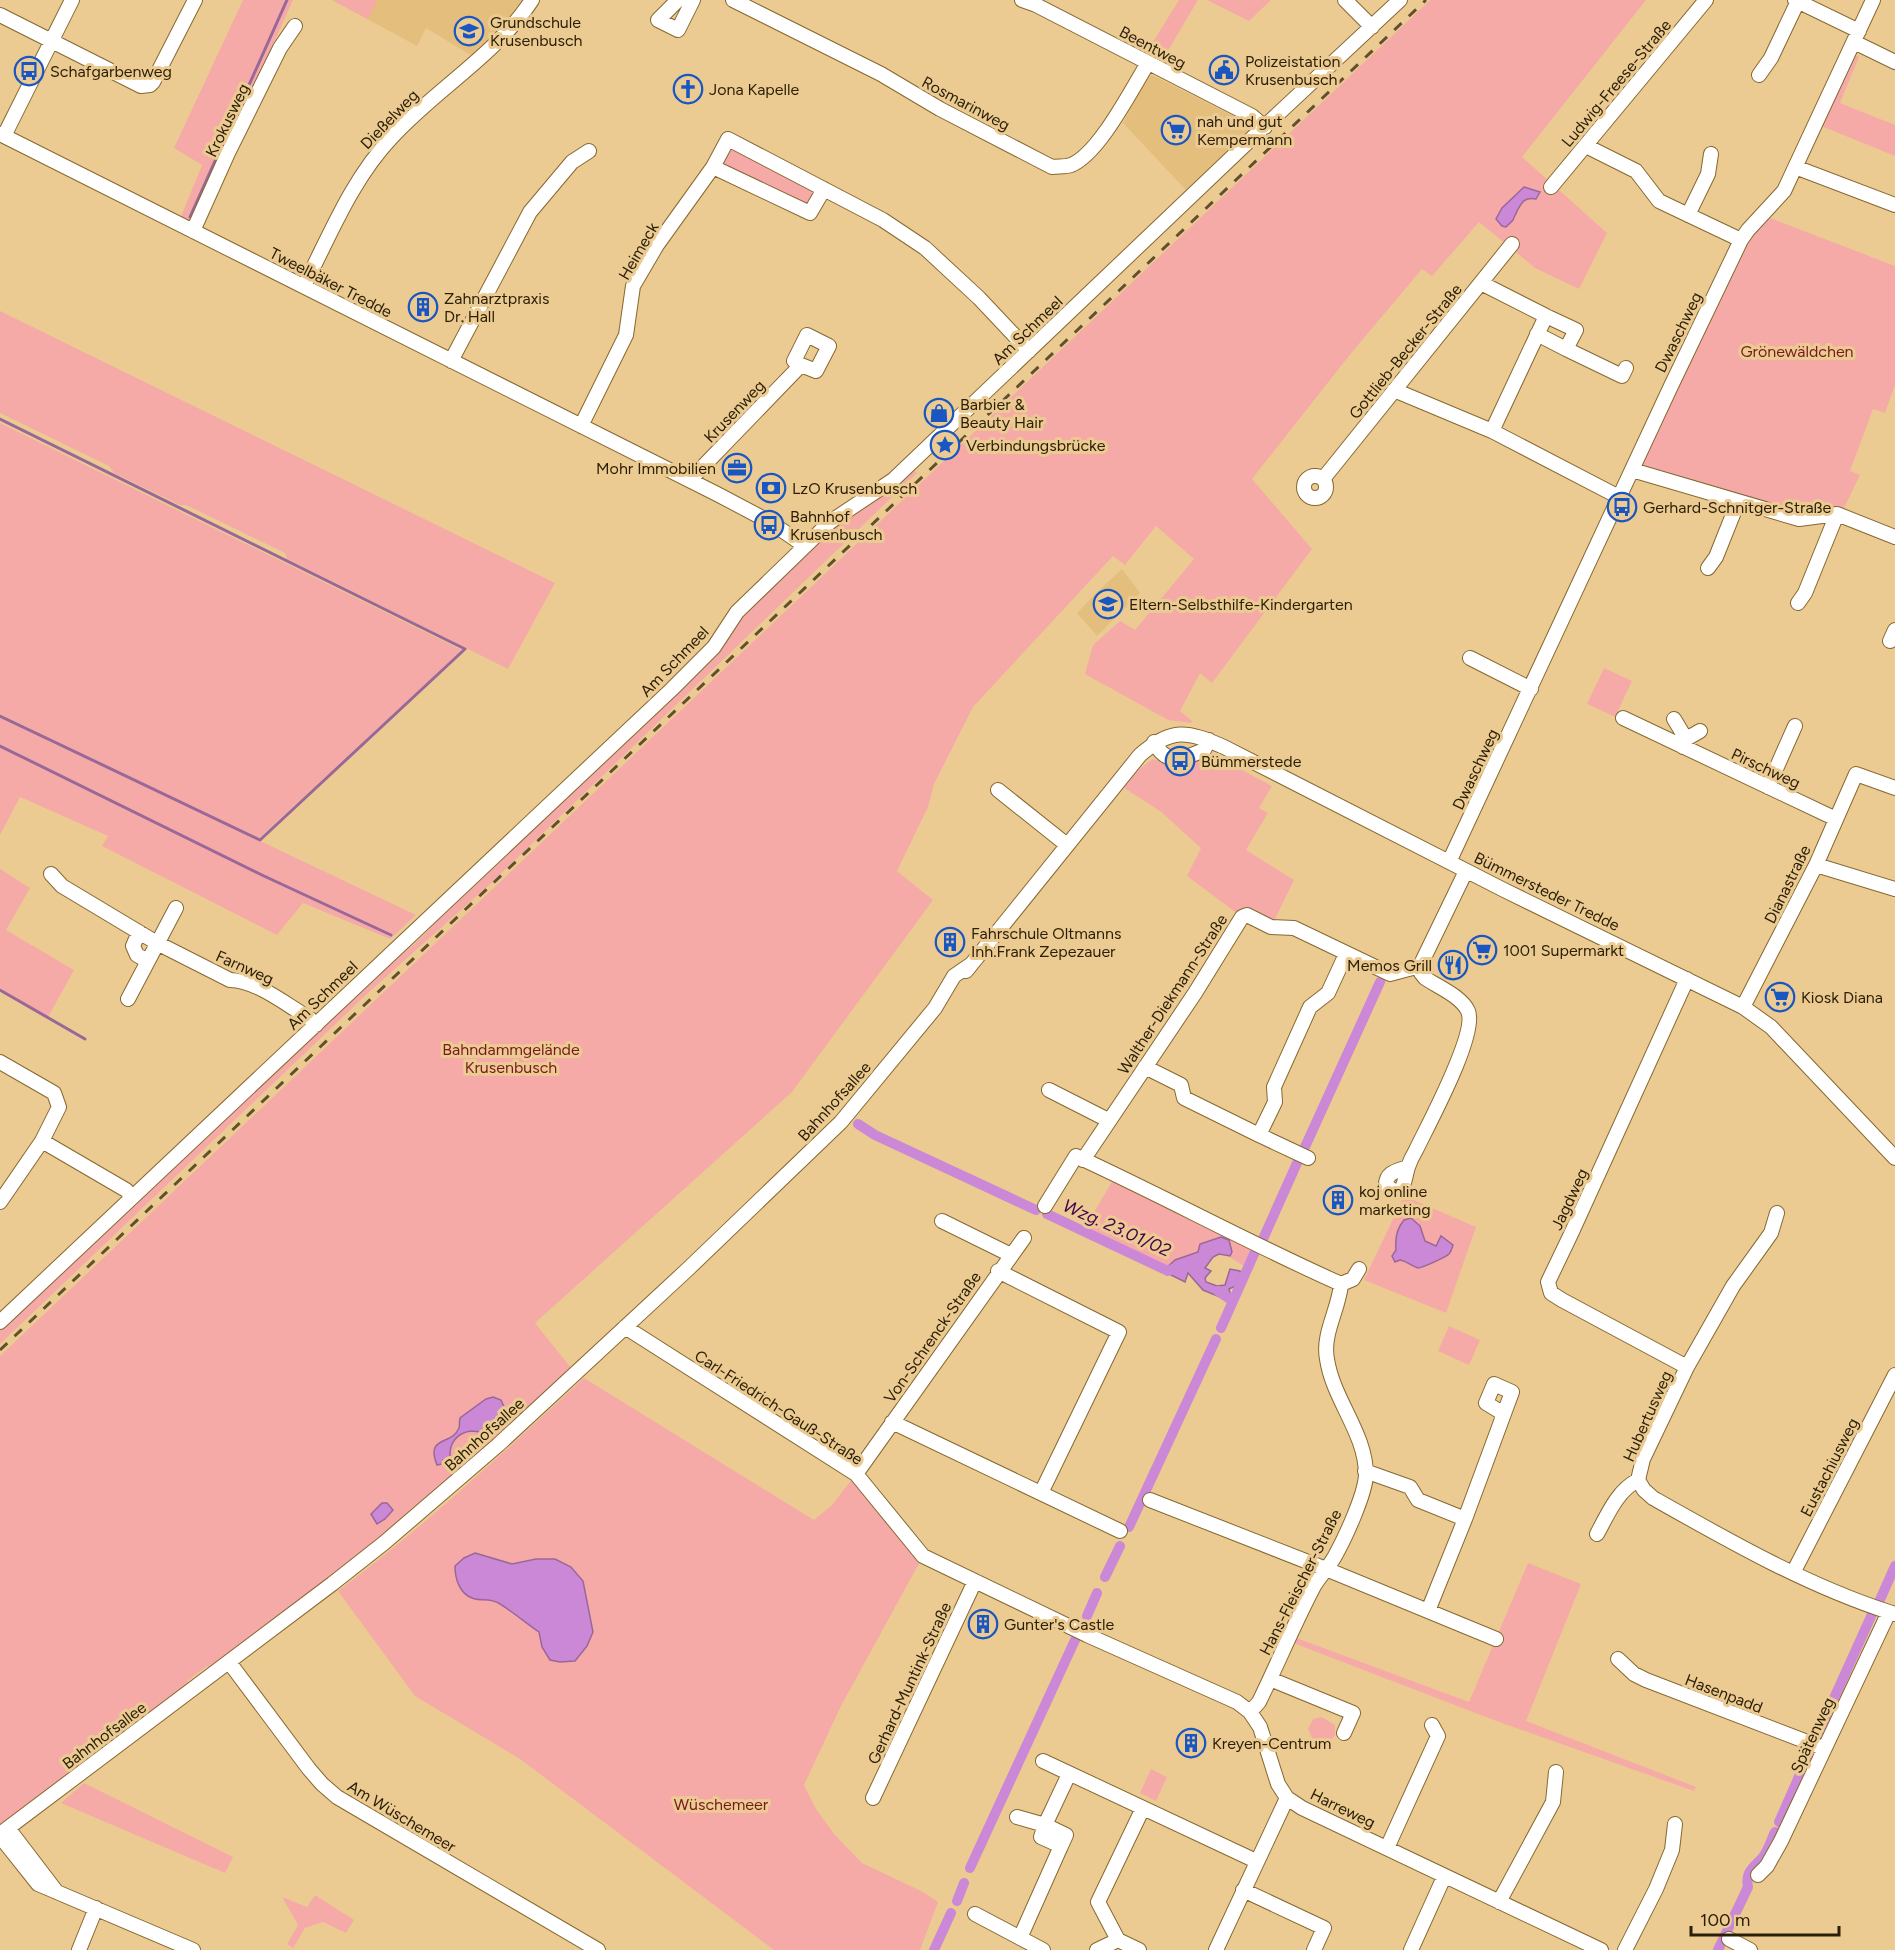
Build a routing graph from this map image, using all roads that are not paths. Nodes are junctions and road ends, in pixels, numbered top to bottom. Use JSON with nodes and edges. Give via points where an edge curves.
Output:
{"nodes":[{"id":1,"x":72,"y":0,"type":"edge"},
{"id":2,"x":195,"y":0,"type":"edge"},
{"id":3,"x":532,"y":0,"type":"edge"},
{"id":4,"x":678,"y":0,"type":"edge"},
{"id":5,"x":693,"y":0,"type":"edge"},
{"id":6,"x":733,"y":0,"type":"edge"},
{"id":7,"x":1022,"y":0,"type":"edge"},
{"id":8,"x":1345,"y":0,"type":"edge"},
{"id":9,"x":1400,"y":0,"type":"edge"},
{"id":10,"x":1706,"y":0,"type":"edge"},
{"id":11,"x":1873,"y":0,"type":"edge"},
{"id":12,"x":1796,"y":1,"type":"edge"},
{"id":13,"x":0,"y":15,"type":"edge"},
{"id":14,"x":295,"y":26,"type":"dead end"},
{"id":15,"x":1372,"y":27,"type":"junction"},
{"id":16,"x":1857,"y":37,"type":"junction"},
{"id":17,"x":52,"y":41,"type":"junction"},
{"id":18,"x":1895,"y":62,"type":"edge"},
{"id":19,"x":1148,"y":63,"type":"junction"},
{"id":20,"x":1759,"y":75,"type":"dead end"},
{"id":21,"x":1265,"y":128,"type":"junction"},
{"id":22,"x":2,"y":135,"type":"edge"},
{"id":23,"x":1586,"y":146,"type":"junction"},
{"id":24,"x":589,"y":151,"type":"dead end"},
{"id":25,"x":1711,"y":154,"type":"dead end"},
{"id":26,"x":713,"y":167,"type":"junction"},
{"id":27,"x":1795,"y":167,"type":"junction"},
{"id":28,"x":1551,"y":187,"type":"dead end"},
{"id":29,"x":824,"y":189,"type":"junction"},
{"id":30,"x":1895,"y":205,"type":"edge"},
{"id":31,"x":1688,"y":215,"type":"junction"},
{"id":32,"x":193,"y":231,"type":"junction"},
{"id":33,"x":1741,"y":240,"type":"junction"},
{"id":34,"x":1512,"y":244,"type":"dead end"},
{"id":35,"x":1481,"y":283,"type":"junction"},
{"id":36,"x":304,"y":286,"type":"junction"},
{"id":37,"x":1546,"y":316,"type":"junction"},
{"id":38,"x":1537,"y":334,"type":"junction"},
{"id":39,"x":1566,"y":349,"type":"junction"},
{"id":40,"x":1029,"y":351,"type":"junction"},
{"id":41,"x":451,"y":361,"type":"junction"},
{"id":42,"x":801,"y":365,"type":"dead end"},
{"id":43,"x":1626,"y":368,"type":"dead end"},
{"id":44,"x":1394,"y":390,"type":"junction"},
{"id":45,"x":581,"y":426,"type":"junction"},
{"id":46,"x":1492,"y":431,"type":"junction"},
{"id":47,"x":1632,"y":470,"type":"junction"},
{"id":48,"x":1323,"y":479,"type":"dead end"},
{"id":49,"x":690,"y":480,"type":"junction"},
{"id":50,"x":1619,"y":497,"type":"junction"},
{"id":51,"x":1738,"y":502,"type":"junction"},
{"id":52,"x":1837,"y":514,"type":"junction"},
{"id":53,"x":1895,"y":537,"type":"edge"},
{"id":54,"x":805,"y":546,"type":"junction"},
{"id":55,"x":1708,"y":568,"type":"dead end"},
{"id":56,"x":1798,"y":603,"type":"dead end"},
{"id":57,"x":1470,"y":658,"type":"dead end"},
{"id":58,"x":1531,"y":689,"type":"junction"},
{"id":59,"x":1623,"y":718,"type":"dead end"},
{"id":60,"x":1674,"y":719,"type":"dead end"},
{"id":61,"x":1795,"y":726,"type":"dead end"},
{"id":62,"x":1700,"y":731,"type":"dead end"},
{"id":63,"x":1159,"y":740,"type":"junction"},
{"id":64,"x":1209,"y":740,"type":"junction"},
{"id":65,"x":1684,"y":743,"type":"junction"},
{"id":66,"x":1768,"y":787,"type":"junction"},
{"id":67,"x":1895,"y":788,"type":"edge"},
{"id":68,"x":998,"y":790,"type":"dead end"},
{"id":69,"x":1836,"y":819,"type":"junction"},
{"id":70,"x":1067,"y":845,"type":"junction"},
{"id":71,"x":1449,"y":862,"type":"junction"},
{"id":72,"x":1816,"y":866,"type":"junction"},
{"id":73,"x":1466,"y":871,"type":"junction"},
{"id":74,"x":51,"y":874,"type":"dead end"},
{"id":75,"x":1895,"y":890,"type":"edge"},
{"id":76,"x":176,"y":908,"type":"dead end"},
{"id":77,"x":139,"y":932,"type":"junction"},
{"id":78,"x":157,"y":943,"type":"junction"},
{"id":79,"x":1346,"y":954,"type":"junction"},
{"id":80,"x":148,"y":961,"type":"junction"},
{"id":81,"x":1420,"y":966,"type":"junction"},
{"id":82,"x":1688,"y":979,"type":"junction"},
{"id":83,"x":128,"y":999,"type":"dead end"},
{"id":84,"x":1743,"y":1007,"type":"junction"},
{"id":85,"x":316,"y":1025,"type":"junction"},
{"id":86,"x":0,"y":1062,"type":"edge"},
{"id":87,"x":1145,"y":1067,"type":"junction"},
{"id":88,"x":1049,"y":1090,"type":"dead end"},
{"id":89,"x":1108,"y":1120,"type":"junction"},
{"id":90,"x":1259,"y":1135,"type":"junction"},
{"id":91,"x":42,"y":1141,"type":"junction"},
{"id":92,"x":1308,"y":1158,"type":"dead end"},
{"id":93,"x":1895,"y":1158,"type":"edge"},
{"id":94,"x":1083,"y":1160,"type":"junction"},
{"id":95,"x":1408,"y":1167,"type":"dead end"},
{"id":96,"x":132,"y":1197,"type":"junction"},
{"id":97,"x":0,"y":1202,"type":"edge"},
{"id":98,"x":1045,"y":1206,"type":"dead end"},
{"id":99,"x":1777,"y":1213,"type":"dead end"},
{"id":100,"x":942,"y":1221,"type":"dead end"},
{"id":101,"x":1024,"y":1238,"type":"dead end"},
{"id":102,"x":1011,"y":1255,"type":"junction"},
{"id":103,"x":1359,"y":1269,"type":"dead end"},
{"id":104,"x":998,"y":1271,"type":"junction"},
{"id":105,"x":1341,"y":1284,"type":"junction"},
{"id":106,"x":0,"y":1322,"type":"edge"},
{"id":107,"x":625,"y":1326,"type":"junction"},
{"id":108,"x":1687,"y":1367,"type":"junction"},
{"id":109,"x":1895,"y":1375,"type":"edge"},
{"id":110,"x":1504,"y":1414,"type":"dead end"},
{"id":111,"x":892,"y":1422,"type":"junction"},
{"id":112,"x":1365,"y":1471,"type":"junction"},
{"id":113,"x":856,"y":1474,"type":"junction"},
{"id":114,"x":1638,"y":1480,"type":"junction"},
{"id":115,"x":1041,"y":1493,"type":"junction"},
{"id":116,"x":1150,"y":1500,"type":"dead end"},
{"id":117,"x":1465,"y":1519,"type":"junction"},
{"id":118,"x":1119,"y":1531,"type":"dead end"},
{"id":119,"x":1597,"y":1534,"type":"dead end"},
{"id":120,"x":1326,"y":1569,"type":"junction"},
{"id":121,"x":1793,"y":1573,"type":"junction"},
{"id":122,"x":975,"y":1581,"type":"junction"},
{"id":123,"x":1428,"y":1611,"type":"junction"},
{"id":124,"x":1892,"y":1613,"type":"edge"},
{"id":125,"x":1496,"y":1639,"type":"dead end"},
{"id":126,"x":1618,"y":1659,"type":"dead end"},
{"id":127,"x":229,"y":1662,"type":"junction"},
{"id":128,"x":1270,"y":1679,"type":"junction"},
{"id":129,"x":1250,"y":1712,"type":"junction"},
{"id":130,"x":1432,"y":1725,"type":"dead end"},
{"id":131,"x":1344,"y":1733,"type":"dead end"},
{"id":132,"x":1823,"y":1748,"type":"junction"},
{"id":133,"x":1042,"y":1761,"type":"dead end"},
{"id":134,"x":1556,"y":1772,"type":"dead end"},
{"id":135,"x":1069,"y":1774,"type":"junction"},
{"id":136,"x":873,"y":1798,"type":"dead end"},
{"id":137,"x":1287,"y":1798,"type":"junction"},
{"id":138,"x":1143,"y":1808,"type":"junction"},
{"id":139,"x":1017,"y":1817,"type":"dead end"},
{"id":140,"x":1675,"y":1824,"type":"dead end"},
{"id":141,"x":1045,"y":1825,"type":"junction"},
{"id":142,"x":2,"y":1833,"type":"edge"},
{"id":143,"x":1387,"y":1848,"type":"junction"},
{"id":144,"x":1256,"y":1861,"type":"junction"},
{"id":145,"x":1758,"y":1875,"type":"dead end"},
{"id":146,"x":1444,"y":1877,"type":"junction"},
{"id":147,"x":1244,"y":1890,"type":"junction"},
{"id":148,"x":1499,"y":1902,"type":"junction"},
{"id":149,"x":96,"y":1908,"type":"junction"},
{"id":150,"x":975,"y":1914,"type":"dead end"},
{"id":151,"x":1020,"y":1938,"type":"junction"},
{"id":152,"x":1728,"y":1939,"type":"dead end"},
{"id":153,"x":1118,"y":1940,"type":"junction"},
{"id":154,"x":188,"y":1949,"type":"edge"},
{"id":155,"x":79,"y":1950,"type":"edge"},
{"id":156,"x":598,"y":1950,"type":"edge"},
{"id":157,"x":1043,"y":1950,"type":"edge"},
{"id":158,"x":1097,"y":1950,"type":"edge"},
{"id":159,"x":1139,"y":1950,"type":"edge"},
{"id":160,"x":1216,"y":1950,"type":"edge"},
{"id":161,"x":1314,"y":1950,"type":"edge"},
{"id":162,"x":1411,"y":1950,"type":"edge"},
{"id":163,"x":1601,"y":1950,"type":"edge"},
{"id":164,"x":1625,"y":1950,"type":"edge"},
{"id":165,"x":1750,"y":1950,"type":"edge"}],
"edges":[{"from":1,"to":17,"type":"street"},
{"from":2,"to":17,"type":"street","via":[[150,85],[141,86]]},
{"from":3,"to":36,"type":"street","name":"Dießelweg","via":[[503,36],[428,101],[374,157],[351,191]]},
{"from":4,"to":5,"type":"street","via":[[658,20],[678,30]]},
{"from":6,"to":19,"type":"street","name":"Rosmarinweg","via":[[1052,167],[1070,165],[1088,154]]},
{"from":7,"to":19,"type":"street","name":"Beentweg"},
{"from":8,"to":15,"type":"street"},
{"from":9,"to":15,"type":"street","name":"Am Schmeel"},
{"from":10,"to":23,"type":"street","name":"Ludwig-Freese-Straße"},
{"from":11,"to":16,"type":"street","name":"Dwaschweg"},
{"from":12,"to":16,"type":"street"},
{"from":12,"to":20,"type":"street","via":[[1771,58]]},
{"from":13,"to":17,"type":"street"},
{"from":14,"to":32,"type":"street","name":"Krokusweg","via":[[280,48]]},
{"from":15,"to":21,"type":"street","name":"Am Schmeel"},
{"from":16,"to":18,"type":"street"},
{"from":16,"to":27,"type":"street","name":"Dwaschweg"},
{"from":17,"to":22,"type":"street"},
{"from":19,"to":21,"type":"street","name":"Beentweg","via":[[1252,116]]},
{"from":21,"to":40,"type":"street","name":"Am Schmeel"},
{"from":22,"to":32,"type":"street","name":"Tweelbäker Tredde"},
{"from":23,"to":28,"type":"street","name":"Ludwig-Freese-Straße"},
{"from":23,"to":31,"type":"street","via":[[1636,171],[1659,201]]},
{"from":24,"to":41,"type":"street","via":[[572,162],[530,212]]},
{"from":25,"to":31,"type":"street","via":[[1708,174]]},
{"from":26,"to":29,"type":"street","via":[[810,213]]},
{"from":26,"to":29,"type":"street","name":"Heimeck","via":[[728,139]]},
{"from":26,"to":45,"type":"street","name":"Heimeck","via":[[633,286],[626,335]]},
{"from":27,"to":30,"type":"street"},
{"from":27,"to":33,"type":"street","name":"Dwaschweg","via":[[1784,191]]},
{"from":29,"to":40,"type":"street","name":"Heimeck","via":[[925,248]]},
{"from":31,"to":33,"type":"street"},
{"from":32,"to":36,"type":"street","name":"Tweelbäker Tredde"},
{"from":33,"to":47,"type":"street","name":"Dwaschweg"},
{"from":34,"to":35,"type":"street","name":"Gottlieb-Becker-Straße"},
{"from":35,"to":37,"type":"street"},
{"from":35,"to":44,"type":"street","name":"Gottlieb-Becker-Straße"},
{"from":36,"to":41,"type":"street","name":"Tweelbäker Tredde"},
{"from":37,"to":38,"type":"street"},
{"from":37,"to":39,"type":"street","via":[[1576,330]]},
{"from":38,"to":39,"type":"street"},
{"from":38,"to":46,"type":"street"},
{"from":39,"to":43,"type":"street","via":[[1622,376]]},
{"from":40,"to":54,"type":"street","name":"Am Schmeel","via":[[892,480],[830,522]]},
{"from":41,"to":45,"type":"street","name":"Tweelbäker Tredde"},
{"from":42,"to":49,"type":"street","name":"Krusenweg"},
{"from":44,"to":46,"type":"street"},
{"from":44,"to":48,"type":"street","name":"Gottlieb-Becker-Straße"},
{"from":45,"to":49,"type":"street","name":"Tweelbäker Tredde"},
{"from":46,"to":50,"type":"street"},
{"from":47,"to":50,"type":"street","name":"Dwaschweg"},
{"from":47,"to":51,"type":"street"},
{"from":49,"to":54,"type":"street","name":"Tweelbäker Tredde","via":[[770,522]]},
{"from":50,"to":58,"type":"street","name":"Dwaschweg"},
{"from":51,"to":52,"type":"street","via":[[1799,519]]},
{"from":51,"to":55,"type":"street"},
{"from":52,"to":53,"type":"street"},
{"from":52,"to":56,"type":"street"},
{"from":54,"to":85,"type":"street","name":"Am Schmeel","via":[[737,612],[714,647],[672,689]]},
{"from":57,"to":58,"type":"street"},
{"from":58,"to":71,"type":"street","name":"Dwaschweg"},
{"from":59,"to":65,"type":"street","name":"Pirschweg"},
{"from":60,"to":65,"type":"street"},
{"from":61,"to":66,"type":"street"},
{"from":62,"to":65,"type":"street"},
{"from":63,"to":64,"type":"street","name":"Bümmersteder Tredde","via":[[1186,735]]},
{"from":63,"to":64,"type":"street","via":[[1160,753],[1166,758],[1184,758],[1204,750]]},
{"from":63,"to":70,"type":"street","name":"Bahnhofsallee","via":[[1140,755]]},
{"from":64,"to":71,"type":"street","name":"Bümmersteder Tredde"},
{"from":65,"to":66,"type":"street","name":"Pirschweg"},
{"from":66,"to":69,"type":"street","name":"Pirschweg"},
{"from":67,"to":69,"type":"street","name":"Dianastraße","via":[[1856,774]]},
{"from":68,"to":70,"type":"street"},
{"from":69,"to":72,"type":"street","name":"Dianastraße"},
{"from":70,"to":107,"type":"street","name":"Bahnhofsallee","via":[[970,964],[954,976],[939,1003],[841,1122]]},
{"from":71,"to":73,"type":"street","name":"Bümmersteder Tredde"},
{"from":72,"to":75,"type":"street"},
{"from":72,"to":84,"type":"street","name":"Dianastraße"},
{"from":73,"to":81,"type":"street"},
{"from":73,"to":82,"type":"street","name":"Bümmersteder Tredde"},
{"from":74,"to":77,"type":"street","name":"Farnweg","via":[[62,886]]},
{"from":76,"to":78,"type":"street"},
{"from":77,"to":78,"type":"street","name":"Farnweg"},
{"from":77,"to":80,"type":"street","via":[[133,945],[137,955]]},
{"from":78,"to":80,"type":"street"},
{"from":78,"to":85,"type":"street","name":"Farnweg","via":[[230,980],[254,986]]},
{"from":79,"to":81,"type":"street","name":"Walther-Diekmann-Straße","via":[[1390,974]]},
{"from":79,"to":87,"type":"street","name":"Walther-Diekmann-Straße","via":[[1294,928],[1271,927],[1247,915],[1242,917]]},
{"from":79,"to":90,"type":"street","via":[[1328,993],[1310,1007],[1274,1087],[1275,1102]]},
{"from":80,"to":83,"type":"street"},
{"from":81,"to":95,"type":"street","via":[[1425,978],[1462,1002],[1470,1024],[1459,1057]]},
{"from":82,"to":84,"type":"street","name":"Bümmersteder Tredde"},
{"from":82,"to":108,"type":"street","name":"Jagdweg","via":[[1548,1282],[1551,1293],[1562,1300]]},
{"from":84,"to":93,"type":"street","name":"Bümmersteder Tredde","via":[[1771,1027]]},
{"from":85,"to":96,"type":"street","name":"Am Schmeel"},
{"from":86,"to":91,"type":"street","via":[[54,1093],[58,1100],[58,1112]]},
{"from":87,"to":89,"type":"street","name":"Walther-Diekmann-Straße"},
{"from":87,"to":90,"type":"street","via":[[1181,1085],[1184,1098]]},
{"from":88,"to":89,"type":"street"},
{"from":89,"to":94,"type":"street","name":"Walther-Diekmann-Straße"},
{"from":90,"to":92,"type":"street"},
{"from":91,"to":96,"type":"street"},
{"from":91,"to":97,"type":"street"},
{"from":94,"to":98,"type":"street","name":"Walther-Diekmann-Straße","via":[[1076,1156]]},
{"from":94,"to":105,"type":"street"},
{"from":96,"to":106,"type":"street","name":"Am Schmeel"},
{"from":99,"to":108,"type":"street","name":"Hubertusweg","via":[[1772,1233],[1733,1286]]},
{"from":100,"to":102,"type":"street"},
{"from":101,"to":102,"type":"street","name":"Von-Schrenck-Straße"},
{"from":102,"to":104,"type":"street","name":"Von-Schrenck-Straße"},
{"from":103,"to":105,"type":"street","via":[[1353,1279]]},
{"from":104,"to":111,"type":"street","name":"Von-Schrenck-Straße"},
{"from":104,"to":115,"type":"street","name":"Von-Schrenck-Straße","via":[[1119,1332]]},
{"from":105,"to":112,"type":"street","name":"Hans-Fleischer-Straße","via":[[1326,1356],[1360,1442]]},
{"from":107,"to":113,"type":"street","name":"Carl-Friedrich-Gauß-Straße"},
{"from":107,"to":127,"type":"street","name":"Bahnhofsallee","via":[[384,1543]]},
{"from":108,"to":114,"type":"street","name":"Hubertusweg","via":[[1643,1459]]},
{"from":109,"to":121,"type":"street","name":"Eustachiusweg"},
{"from":110,"to":117,"type":"street"},
{"from":111,"to":113,"type":"street","name":"Von-Schrenck-Straße"},
{"from":111,"to":115,"type":"street","name":"Von-Schrenck-Straße"},
{"from":112,"to":117,"type":"street","via":[[1410,1487],[1418,1500]]},
{"from":112,"to":120,"type":"street","name":"Hans-Fleischer-Straße","via":[[1355,1512]]},
{"from":113,"to":122,"type":"street","name":"Carl-Friedrich-Gauß-Straße","via":[[923,1556]]},
{"from":114,"to":119,"type":"street","via":[[1617,1498]]},
{"from":114,"to":121,"type":"street","name":"Hubertusweg","via":[[1653,1498]]},
{"from":115,"to":118,"type":"street","name":"Von-Schrenck-Straße"},
{"from":116,"to":120,"type":"street"},
{"from":117,"to":123,"type":"street"},
{"from":120,"to":123,"type":"street"},
{"from":120,"to":128,"type":"street","name":"Hans-Fleischer-Straße"},
{"from":121,"to":124,"type":"street","name":"Hubertusweg"},
{"from":122,"to":129,"type":"street","name":"Carl-Friedrich-Gauß-Straße","via":[[1237,1702]]},
{"from":122,"to":136,"type":"street","name":"Gerhard-Muntink-Straße"},
{"from":123,"to":125,"type":"street"},
{"from":124,"to":132,"type":"street","name":"Spätenweg"},
{"from":126,"to":132,"type":"street","name":"Hasenpadd","via":[[1646,1680]]},
{"from":127,"to":142,"type":"street","name":"Bahnhofsallee"},
{"from":127,"to":156,"type":"street","name":"Am Wüschemeer","via":[[309,1769],[337,1797]]},
{"from":128,"to":129,"type":"street","name":"Hans-Fleischer-Straße","via":[[1260,1702]]},
{"from":128,"to":131,"type":"street","name":"Hans-Fleischer-Straße","via":[[1353,1713]]},
{"from":129,"to":137,"type":"street","name":"Harreweg","via":[[1260,1726],[1278,1784]]},
{"from":130,"to":143,"type":"street","via":[[1438,1736]]},
{"from":132,"to":145,"type":"street","name":"Spätenweg","via":[[1780,1841]]},
{"from":133,"to":135,"type":"street"},
{"from":134,"to":148,"type":"street","via":[[1553,1802]]},
{"from":135,"to":138,"type":"street"},
{"from":135,"to":141,"type":"street"},
{"from":137,"to":143,"type":"street","name":"Harreweg"},
{"from":137,"to":144,"type":"street"},
{"from":138,"to":144,"type":"street"},
{"from":138,"to":153,"type":"street","via":[[1098,1902]]},
{"from":139,"to":141,"type":"street"},
{"from":140,"to":164,"type":"street","via":[[1672,1850]]},
{"from":141,"to":151,"type":"street","via":[[1041,1837],[1061,1846]]},
{"from":142,"to":149,"type":"street","via":[[3,1840],[38,1884]]},
{"from":143,"to":146,"type":"street","name":"Harreweg"},
{"from":144,"to":147,"type":"street"},
{"from":146,"to":148,"type":"street","name":"Harreweg"},
{"from":146,"to":162,"type":"street"},
{"from":147,"to":160,"type":"street"},
{"from":147,"to":161,"type":"street","via":[[1324,1928]]},
{"from":148,"to":163,"type":"street","name":"Harreweg"},
{"from":149,"to":154,"type":"street"},
{"from":149,"to":155,"type":"street"},
{"from":150,"to":151,"type":"street"},
{"from":151,"to":157,"type":"street"},
{"from":152,"to":165,"type":"street"},
{"from":153,"to":158,"type":"street"},
{"from":153,"to":159,"type":"street"}]}
